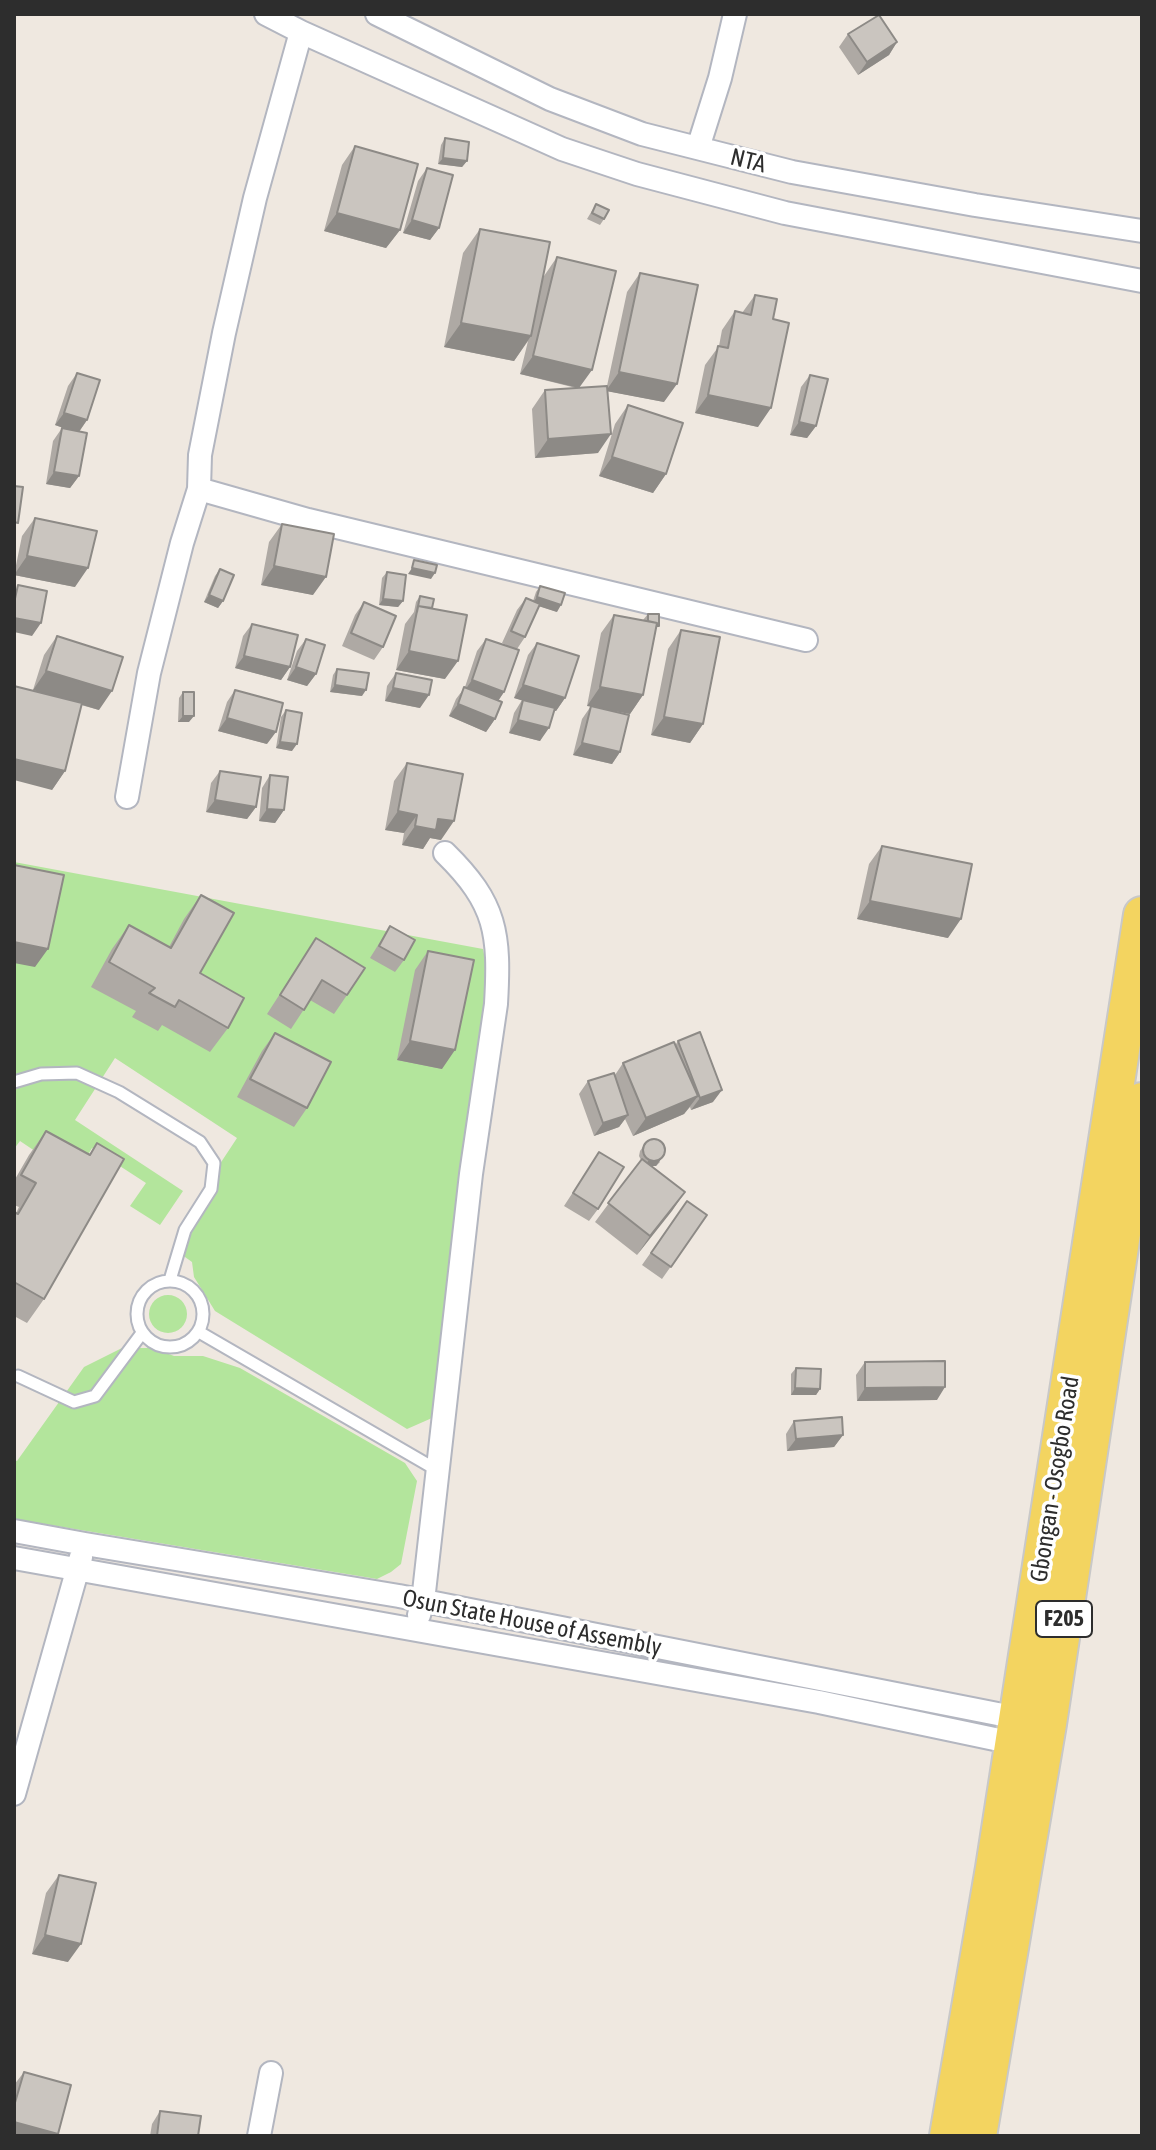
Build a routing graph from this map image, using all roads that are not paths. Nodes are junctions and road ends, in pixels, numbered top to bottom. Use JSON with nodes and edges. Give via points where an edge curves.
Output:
{"nodes":[{"id":1,"x":266,"y":14,"type":"edge"},
{"id":2,"x":377,"y":14,"type":"edge"},
{"id":3,"x":735,"y":14,"type":"edge"},
{"id":4,"x":301,"y":32,"type":"junction"},
{"id":5,"x":698,"y":148,"type":"junction"},
{"id":6,"x":1142,"y":231,"type":"edge"},
{"id":7,"x":1142,"y":281,"type":"edge"},
{"id":8,"x":199,"y":489,"type":"junction"},
{"id":9,"x":806,"y":640,"type":"dead end"},
{"id":10,"x":127,"y":797,"type":"dead end"},
{"id":11,"x":445,"y":853,"type":"dead end"},
{"id":12,"x":1142,"y":915,"type":"edge"},
{"id":13,"x":14,"y":1082,"type":"edge"},
{"id":14,"x":1142,"y":1101,"type":"edge"},
{"id":15,"x":170,"y":1280,"type":"junction"},
{"id":16,"x":199,"y":1332,"type":"junction"},
{"id":17,"x":142,"y":1333,"type":"junction"},
{"id":18,"x":18,"y":1376,"type":"dead end"},
{"id":19,"x":437,"y":1470,"type":"junction"},
{"id":20,"x":14,"y":1531,"type":"edge"},
{"id":21,"x":85,"y":1544,"type":"junction"},
{"id":22,"x":14,"y":1558,"type":"edge"},
{"id":23,"x":77,"y":1569,"type":"junction"},
{"id":24,"x":423,"y":1601,"type":"junction"},
{"id":25,"x":415,"y":1629,"type":"junction"},
{"id":26,"x":1030,"y":1734,"type":"junction"},
{"id":27,"x":14,"y":1794,"type":"edge"},
{"id":28,"x":271,"y":2073,"type":"dead end"},
{"id":29,"x":259,"y":2136,"type":"edge"},
{"id":30,"x":948,"y":2136,"type":"edge"},
{"id":31,"x":978,"y":2136,"type":"edge"}],
"edges":[{"from":1,"to":4,"type":"street"},
{"from":2,"to":5,"type":"street","name":"NTA","via":[[550,99],[642,134]]},
{"from":3,"to":5,"type":"street"},
{"from":4,"to":7,"type":"street","via":[[562,149],[637,174],[785,213]]},
{"from":4,"to":8,"type":"street","via":[[224,333],[200,455]]},
{"from":5,"to":6,"type":"street","name":"NTA","via":[[792,172]]},
{"from":8,"to":9,"type":"street"},
{"from":8,"to":10,"type":"street","via":[[149,673]]},
{"from":11,"to":19,"type":"street","via":[[489,911],[498,954]]},
{"from":12,"to":26,"type":"main road","name":"Gbongan - Osogbo Road","number":"F205"},
{"from":13,"to":15,"type":"lane","via":[[41,1074],[77,1073],[200,1142],[214,1163],[211,1189],[185,1230]]},
{"from":14,"to":26,"type":"main road","name":"Gbongan - Osogbo Road","number":"F205"},
{"from":15,"to":16,"type":"lane","via":[[187,1285],[201,1301]]},
{"from":15,"to":17,"type":"lane","via":[[155,1284],[139,1300]]},
{"from":16,"to":17,"type":"lane","via":[[171,1348]]},
{"from":16,"to":19,"type":"lane"},
{"from":17,"to":18,"type":"lane","via":[[95,1396],[85,1401],[74,1402]]},
{"from":19,"to":24,"type":"street"},
{"from":20,"to":21,"type":"street","name":"Osun State House of Assembly"},
{"from":21,"to":23,"type":"street"},
{"from":21,"to":24,"type":"street","name":"Osun State House of Assembly"},
{"from":22,"to":23,"type":"street","name":"Osun State House of Assembly"},
{"from":23,"to":25,"type":"street","name":"Osun State House of Assembly"},
{"from":23,"to":27,"type":"street"},
{"from":24,"to":25,"type":"street"},
{"from":24,"to":26,"type":"street","name":"Osun State House of Assembly"},
{"from":25,"to":26,"type":"street","name":"Osun State House of Assembly"},
{"from":26,"to":30,"type":"main road","name":"Gbongan - Osogbo Road","number":"F205","via":[[981,1950]]},
{"from":26,"to":31,"type":"main road","name":"Gbongan - Osogbo Road","number":"F205"},
{"from":28,"to":29,"type":"street"}]}
